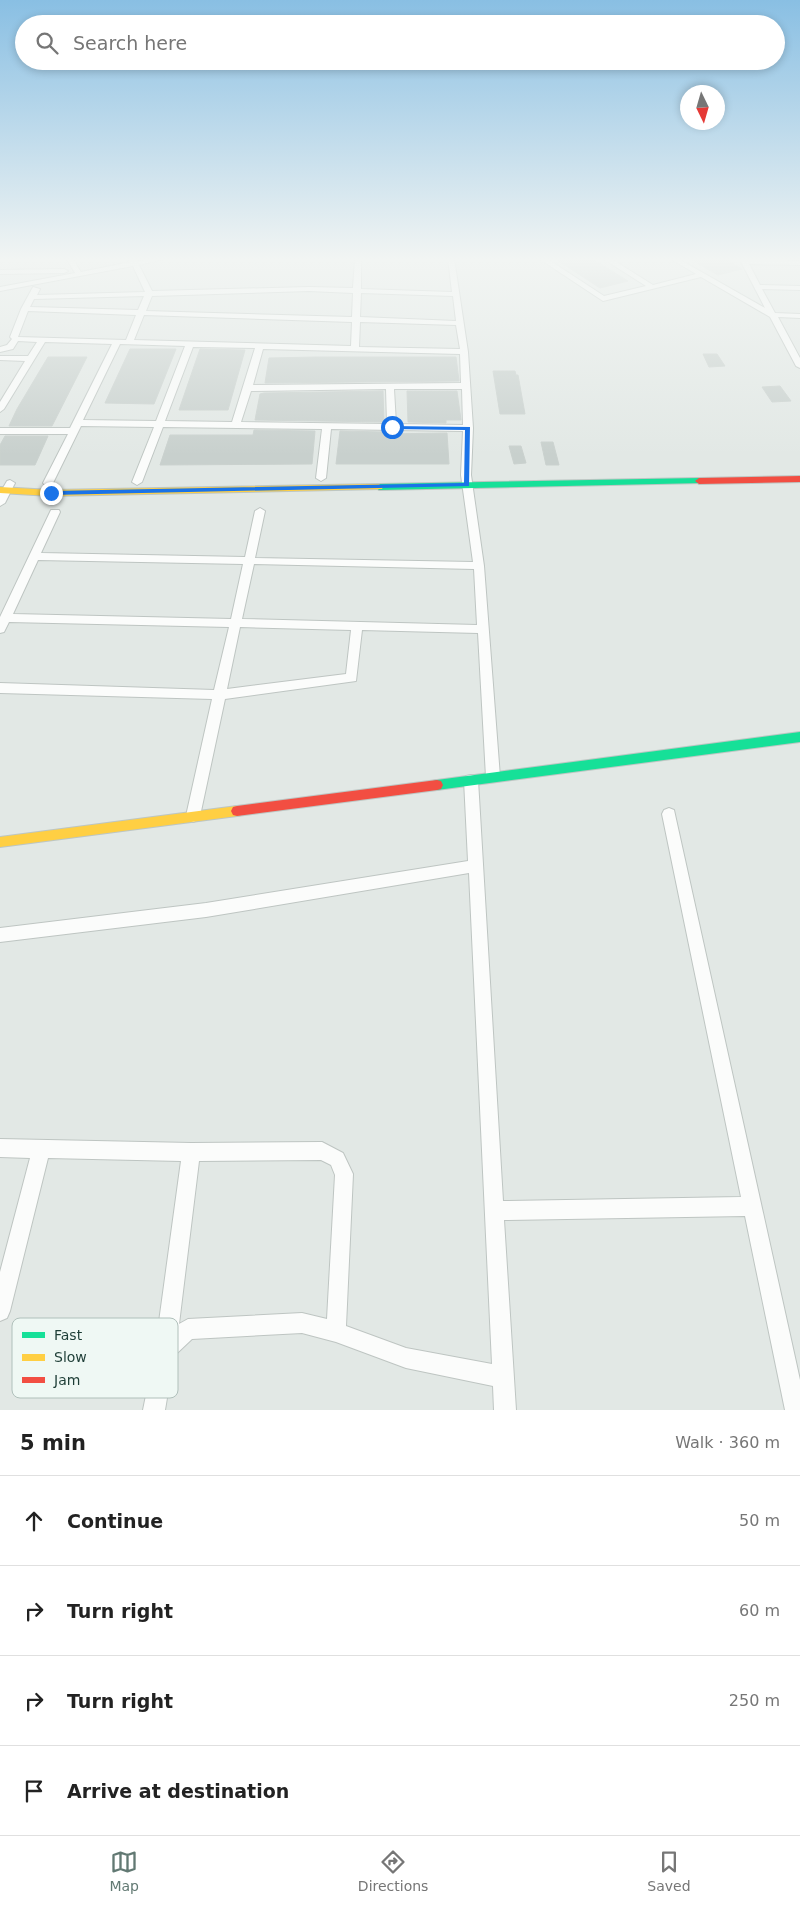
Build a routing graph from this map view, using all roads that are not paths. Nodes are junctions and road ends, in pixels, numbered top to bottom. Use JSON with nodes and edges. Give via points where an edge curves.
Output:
{"nodes":[{"id":1,"x":460,"y":323,"type":"edge"},
{"id":2,"x":19,"y":324,"type":"edge"},
{"id":3,"x":137,"y":324,"type":"edge"},
{"id":4,"x":355,"y":324,"type":"edge"},
{"id":5,"x":777,"y":324,"type":"edge"},
{"id":6,"x":16,"y":339,"type":"junction"},
{"id":7,"x":43,"y":339,"type":"junction"},
{"id":8,"x":118,"y":341,"type":"junction"},
{"id":9,"x":129,"y":342,"type":"junction"},
{"id":10,"x":190,"y":344,"type":"junction"},
{"id":11,"x":260,"y":346,"type":"junction"},
{"id":12,"x":788,"y":346,"type":"junction"},
{"id":13,"x":800,"y":346,"type":"edge"},
{"id":14,"x":355,"y":349,"type":"junction"},
{"id":15,"x":0,"y":350,"type":"edge"},
{"id":16,"x":464,"y":352,"type":"junction"},
{"id":17,"x":0,"y":358,"type":"edge"},
{"id":18,"x":30,"y":360,"type":"junction"},
{"id":19,"x":800,"y":366,"type":"edge"},
{"id":20,"x":465,"y":386,"type":"junction"},
{"id":21,"x":390,"y":387,"type":"junction"},
{"id":22,"x":248,"y":388,"type":"junction"},
{"id":23,"x":0,"y":391,"type":"edge"},
{"id":24,"x":11,"y":391,"type":"junction"},
{"id":25,"x":0,"y":410,"type":"edge"},
{"id":26,"x":159,"y":424,"type":"junction"},
{"id":27,"x":236,"y":425,"type":"junction"},
{"id":28,"x":327,"y":426,"type":"junction"},
{"id":29,"x":74,"y":427,"type":"junction"},
{"id":30,"x":392,"y":427,"type":"junction"},
{"id":31,"x":468,"y":428,"type":"junction"},
{"id":32,"x":0,"y":431,"type":"edge"},
{"id":33,"x":800,"y":468,"type":"edge"},
{"id":34,"x":321,"y":478,"type":"junction"},
{"id":35,"x":800,"y":479,"type":"edge"},
{"id":36,"x":466,"y":480,"type":"junction"},
{"id":37,"x":137,"y":482,"type":"junction"},
{"id":38,"x":48,"y":483,"type":"junction"},
{"id":39,"x":4,"y":486,"type":"edge"},
{"id":40,"x":0,"y":503,"type":"edge"},
{"id":41,"x":260,"y":511,"type":"dead end"},
{"id":42,"x":55,"y":512,"type":"dead end"},
{"id":43,"x":34,"y":556,"type":"junction"},
{"id":44,"x":250,"y":561,"type":"junction"},
{"id":45,"x":479,"y":566,"type":"junction"},
{"id":46,"x":2,"y":624,"type":"edge"},
{"id":47,"x":236,"y":624,"type":"junction"},
{"id":48,"x":357,"y":626,"type":"junction"},
{"id":49,"x":483,"y":629,"type":"junction"},
{"id":50,"x":0,"y":688,"type":"edge"},
{"id":51,"x":220,"y":694,"type":"junction"},
{"id":52,"x":800,"y":737,"type":"edge"},
{"id":53,"x":493,"y":777,"type":"junction"},
{"id":54,"x":471,"y":780,"type":"junction"},
{"id":55,"x":669,"y":814,"type":"dead end"},
{"id":56,"x":193,"y":816,"type":"junction"},
{"id":57,"x":0,"y":842,"type":"edge"},
{"id":58,"x":475,"y":866,"type":"junction"},
{"id":59,"x":0,"y":936,"type":"edge"},
{"id":60,"x":0,"y":1148,"type":"edge"},
{"id":61,"x":41,"y":1149,"type":"junction"},
{"id":62,"x":191,"y":1152,"type":"junction"},
{"id":63,"x":753,"y":1206,"type":"junction"},
{"id":64,"x":494,"y":1211,"type":"junction"},
{"id":65,"x":0,"y":1311,"type":"edge"},
{"id":66,"x":169,"y":1318,"type":"edge"},
{"id":67,"x":336,"y":1332,"type":"junction"},
{"id":68,"x":178,"y":1339,"type":"edge"},
{"id":69,"x":503,"y":1377,"type":"junction"},
{"id":70,"x":505,"y":1410,"type":"edge"},
{"id":71,"x":796,"y":1410,"type":"edge"}],
"edges":[{"from":1,"to":16,"type":"street"},
{"from":2,"to":6,"type":"street"},
{"from":3,"to":9,"type":"street"},
{"from":4,"to":14,"type":"street"},
{"from":5,"to":12,"type":"street"},
{"from":6,"to":7,"type":"street"},
{"from":6,"to":15,"type":"street","via":[[10,347]]},
{"from":7,"to":8,"type":"street"},
{"from":7,"to":18,"type":"street"},
{"from":8,"to":9,"type":"street"},
{"from":8,"to":29,"type":"street"},
{"from":9,"to":10,"type":"street"},
{"from":10,"to":11,"type":"street"},
{"from":10,"to":26,"type":"street"},
{"from":11,"to":14,"type":"street"},
{"from":11,"to":22,"type":"street"},
{"from":12,"to":13,"type":"street"},
{"from":12,"to":19,"type":"street"},
{"from":14,"to":16,"type":"street"},
{"from":16,"to":20,"type":"street"},
{"from":17,"to":18,"type":"street"},
{"from":18,"to":24,"type":"street"},
{"from":20,"to":21,"type":"street"},
{"from":20,"to":31,"type":"street"},
{"from":21,"to":22,"type":"street"},
{"from":21,"to":30,"type":"street"},
{"from":22,"to":27,"type":"street"},
{"from":23,"to":24,"type":"street"},
{"from":24,"to":25,"type":"street"},
{"from":26,"to":27,"type":"street"},
{"from":26,"to":29,"type":"street"},
{"from":26,"to":37,"type":"street"},
{"from":27,"to":28,"type":"street"},
{"from":28,"to":30,"type":"street"},
{"from":28,"to":34,"type":"street"},
{"from":29,"to":32,"type":"street"},
{"from":29,"to":38,"type":"street"},
{"from":30,"to":31,"type":"street"},
{"from":31,"to":36,"type":"street"},
{"from":33,"to":36,"type":"street"},
{"from":34,"to":36,"type":"street"},
{"from":34,"to":37,"type":"street"},
{"from":35,"to":36,"type":"street"},
{"from":36,"to":39,"type":"street","via":[[51,493]]},
{"from":36,"to":45,"type":"street"},
{"from":37,"to":38,"type":"street"},
{"from":38,"to":39,"type":"street"},
{"from":39,"to":40,"type":"street"},
{"from":41,"to":44,"type":"street"},
{"from":42,"to":43,"type":"street"},
{"from":43,"to":44,"type":"street"},
{"from":43,"to":46,"type":"street"},
{"from":44,"to":45,"type":"street"},
{"from":44,"to":47,"type":"street"},
{"from":45,"to":49,"type":"street"},
{"from":46,"to":47,"type":"street"},
{"from":47,"to":48,"type":"street"},
{"from":47,"to":51,"type":"street"},
{"from":48,"to":49,"type":"street"},
{"from":48,"to":51,"type":"street","via":[[352,678]]},
{"from":49,"to":53,"type":"street"},
{"from":50,"to":51,"type":"street"},
{"from":51,"to":56,"type":"street"},
{"from":52,"to":53,"type":"street"},
{"from":53,"to":54,"type":"street"},
{"from":54,"to":56,"type":"street"},
{"from":54,"to":58,"type":"street"},
{"from":55,"to":63,"type":"street"},
{"from":56,"to":57,"type":"street"},
{"from":58,"to":59,"type":"street","via":[[206,910]]},
{"from":58,"to":64,"type":"street"},
{"from":60,"to":61,"type":"street"},
{"from":61,"to":62,"type":"street"},
{"from":61,"to":65,"type":"street"},
{"from":62,"to":66,"type":"street"},
{"from":62,"to":67,"type":"street","via":[[322,1151],[337,1159],[344,1174]]},
{"from":63,"to":64,"type":"street"},
{"from":63,"to":71,"type":"street"},
{"from":64,"to":69,"type":"street"},
{"from":67,"to":68,"type":"street","via":[[302,1323],[188,1329]]},
{"from":67,"to":69,"type":"street","via":[[406,1358]]},
{"from":69,"to":70,"type":"street"}]}
